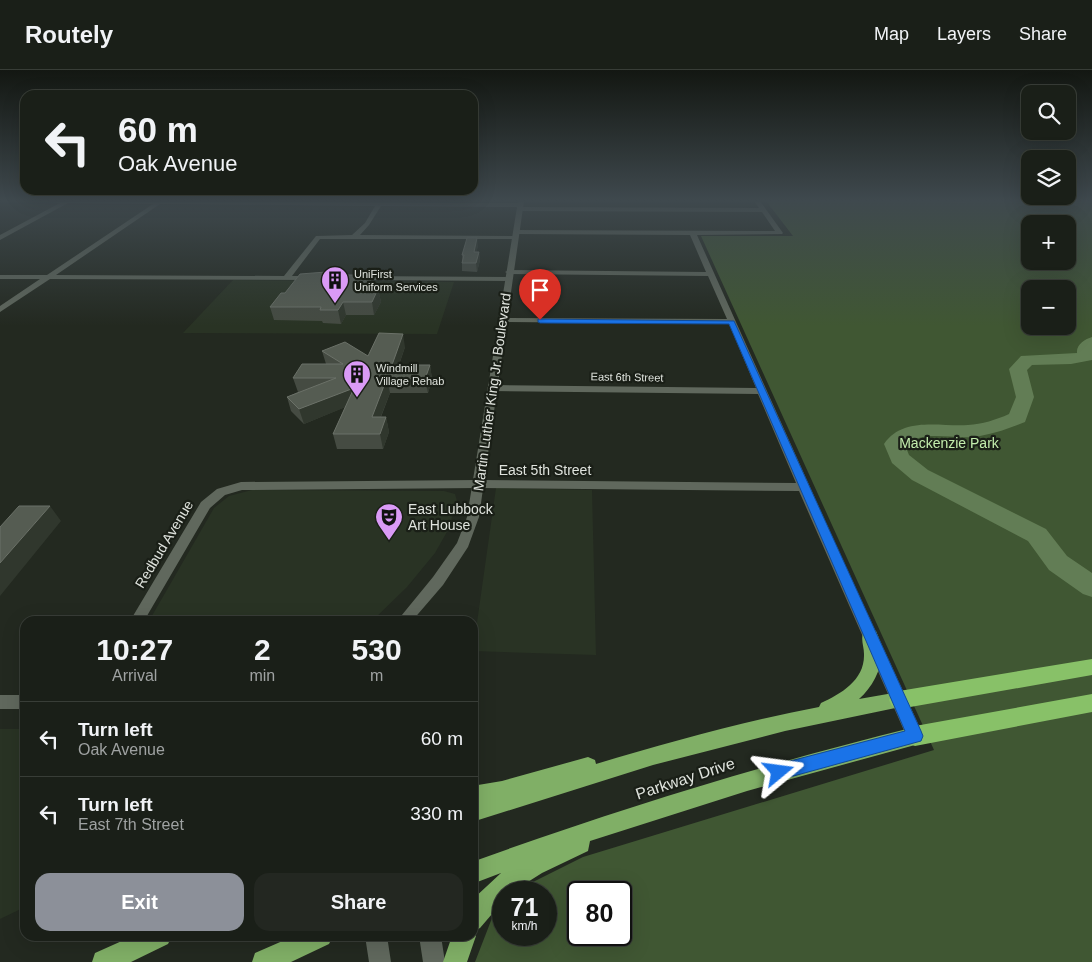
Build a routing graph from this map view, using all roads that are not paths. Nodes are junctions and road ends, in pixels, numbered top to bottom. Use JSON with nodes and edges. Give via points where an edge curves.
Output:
{"nodes":[{"id":1,"x":99,"y":243,"type":"edge"},
{"id":2,"x":314,"y":243,"type":"edge"},
{"id":3,"x":514,"y":243,"type":"edge"},
{"id":4,"x":698,"y":243,"type":"edge"},
{"id":5,"x":710,"y":274,"type":"junction"},
{"id":6,"x":508,"y":276,"type":"junction"},
{"id":7,"x":0,"y":277,"type":"edge"},
{"id":8,"x":49,"y":277,"type":"junction"},
{"id":9,"x":286,"y":278,"type":"junction"},
{"id":10,"x":320,"y":278,"type":"edge"},
{"id":11,"x":350,"y":278,"type":"edge"},
{"id":12,"x":0,"y":310,"type":"edge"},
{"id":13,"x":502,"y":320,"type":"junction"},
{"id":14,"x":732,"y":322,"type":"junction"},
{"id":15,"x":492,"y":388,"type":"junction"},
{"id":16,"x":762,"y":391,"type":"junction"},
{"id":17,"x":478,"y":484,"type":"junction"},
{"id":18,"x":804,"y":487,"type":"junction"},
{"id":19,"x":226,"y":490,"type":"joint"},
{"id":20,"x":139,"y":616,"type":"edge"},
{"id":21,"x":408,"y":616,"type":"edge"},
{"id":22,"x":870,"y":636,"type":"junction"},
{"id":23,"x":1092,"y":667,"type":"edge"},
{"id":24,"x":898,"y":700,"type":"junction"},
{"id":25,"x":0,"y":702,"type":"edge"},
{"id":26,"x":20,"y":702,"type":"edge"},
{"id":27,"x":1092,"y":703,"type":"edge"},
{"id":28,"x":807,"y":718,"type":"junction"},
{"id":29,"x":915,"y":736,"type":"junction"},
{"id":30,"x":653,"y":756,"type":"junction"},
{"id":31,"x":478,"y":795,"type":"edge"},
{"id":32,"x":478,"y":810,"type":"edge"},
{"id":33,"x":625,"y":820,"type":"junction"},
{"id":34,"x":478,"y":871,"type":"edge"},
{"id":35,"x":478,"y":910,"type":"edge"},
{"id":36,"x":147,"y":941,"type":"edge"},
{"id":37,"x":310,"y":941,"type":"edge"},
{"id":38,"x":377,"y":941,"type":"edge"},
{"id":39,"x":431,"y":941,"type":"edge"},
{"id":40,"x":462,"y":941,"type":"edge"},
{"id":41,"x":104,"y":962,"type":"edge"},
{"id":42,"x":264,"y":962,"type":"edge"},
{"id":43,"x":380,"y":962,"type":"edge"},
{"id":44,"x":434,"y":962,"type":"edge"},
{"id":45,"x":455,"y":962,"type":"edge"}],
"edges":[{"from":1,"to":8,"type":"street"},
{"from":2,"to":9,"type":"street"},
{"from":3,"to":6,"type":"street","name":"Martin Luther King Jr. Boulevard"},
{"from":4,"to":5,"type":"street"},
{"from":5,"to":6,"type":"street"},
{"from":5,"to":14,"type":"street"},
{"from":6,"to":11,"type":"street"},
{"from":6,"to":13,"type":"street","name":"Martin Luther King Jr. Boulevard"},
{"from":7,"to":8,"type":"street"},
{"from":8,"to":9,"type":"street"},
{"from":8,"to":12,"type":"street"},
{"from":9,"to":10,"type":"street"},
{"from":13,"to":14,"type":"street"},
{"from":13,"to":15,"type":"street","name":"Martin Luther King Jr. Boulevard"},
{"from":14,"to":16,"type":"street"},
{"from":15,"to":16,"type":"street","name":"East 6th Street"},
{"from":15,"to":17,"type":"street","name":"Martin Luther King Jr. Boulevard"},
{"from":16,"to":18,"type":"street"},
{"from":17,"to":18,"type":"street","name":"East 5th Street"},
{"from":17,"to":19,"type":"street","name":"East 5th Street","via":[[264,484]]},
{"from":17,"to":21,"type":"street","name":"Martin Luther King Jr. Boulevard","via":[[474,517],[463,544]]},
{"from":18,"to":22,"type":"street"},
{"from":19,"to":20,"type":"street","name":"Redbud Avenue","via":[[205,505]]},
{"from":22,"to":24,"type":"street"},
{"from":22,"to":28,"type":"highway","via":[[873,658],[867,678],[854,694]]},
{"from":23,"to":24,"type":"highway","name":"Parkway Drive"},
{"from":24,"to":28,"type":"highway","name":"Parkway Drive"},
{"from":24,"to":29,"type":"street"},
{"from":25,"to":26,"type":"street"},
{"from":27,"to":29,"type":"highway","name":"Parkway Drive"},
{"from":28,"to":30,"type":"highway","name":"Parkway Drive"},
{"from":29,"to":33,"type":"highway","name":"Parkway Drive","via":[[744,782]]},
{"from":30,"to":31,"type":"highway","via":[[560,773]]},
{"from":30,"to":32,"type":"highway","name":"Parkway Drive"},
{"from":33,"to":34,"type":"highway","name":"Parkway Drive"},
{"from":33,"to":35,"type":"highway","via":[[537,863],[499,887]]},
{"from":36,"to":41,"type":"highway"},
{"from":37,"to":42,"type":"highway"},
{"from":38,"to":43,"type":"street"},
{"from":39,"to":44,"type":"street"},
{"from":40,"to":45,"type":"highway"}]}
